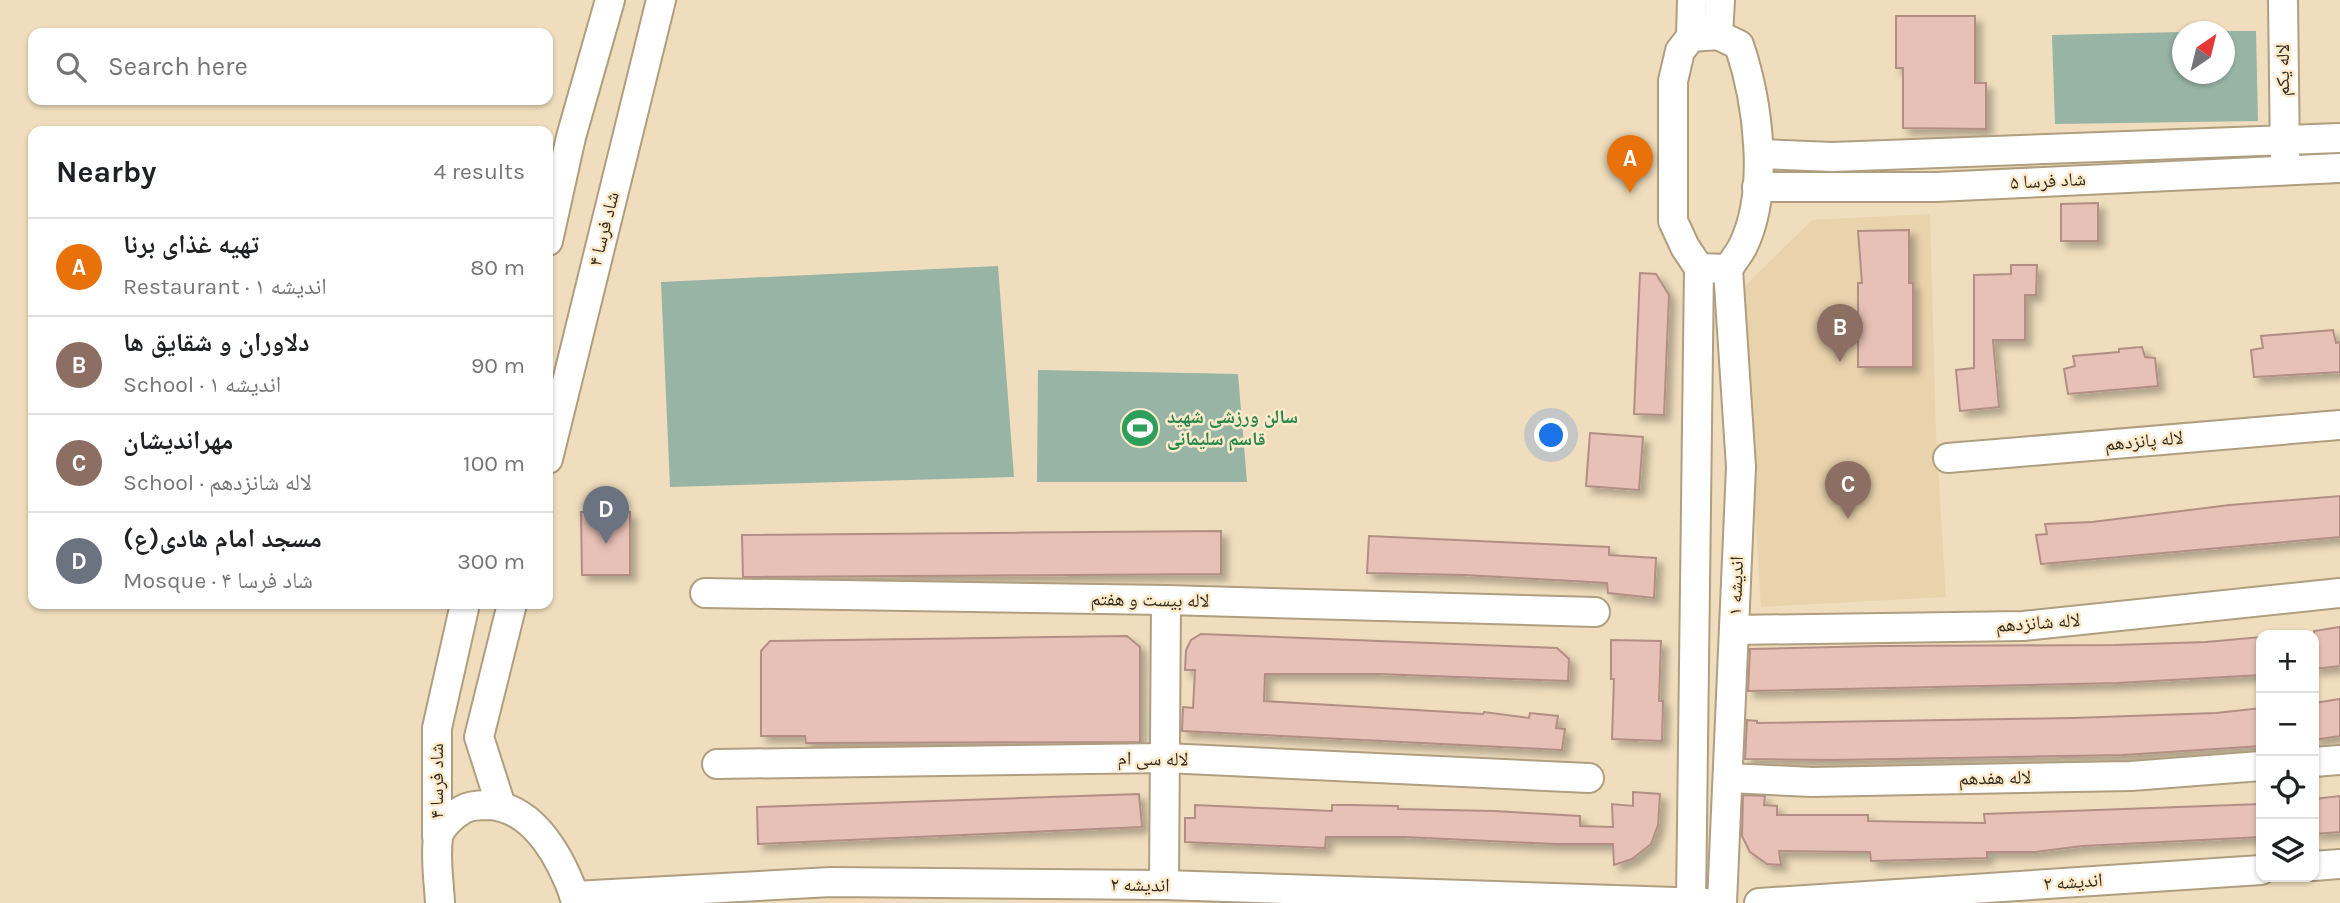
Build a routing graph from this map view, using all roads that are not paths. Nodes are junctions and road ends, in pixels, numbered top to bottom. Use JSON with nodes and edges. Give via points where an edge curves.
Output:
{"nodes":[{"id":1,"x":610,"y":0,"type":"edge"},
{"id":2,"x":661,"y":0,"type":"edge"},
{"id":3,"x":1692,"y":0,"type":"edge"},
{"id":4,"x":1720,"y":0,"type":"edge"},
{"id":5,"x":2283,"y":0,"type":"edge"},
{"id":6,"x":1705,"y":36,"type":"junction"},
{"id":7,"x":2340,"y":138,"type":"edge"},
{"id":8,"x":2284,"y":139,"type":"junction"},
{"id":9,"x":1759,"y":154,"type":"junction"},
{"id":10,"x":2340,"y":168,"type":"edge"},
{"id":11,"x":2286,"y":169,"type":"junction"},
{"id":12,"x":1756,"y":187,"type":"junction"},
{"id":13,"x":553,"y":218,"type":"edge"},
{"id":14,"x":1699,"y":268,"type":"junction"},
{"id":15,"x":1728,"y":269,"type":"junction"},
{"id":16,"x":2340,"y":425,"type":"edge"},
{"id":17,"x":553,"y":439,"type":"edge"},
{"id":18,"x":1948,"y":458,"type":"dead end"},
{"id":19,"x":705,"y":593,"type":"dead end"},
{"id":20,"x":2340,"y":593,"type":"edge"},
{"id":21,"x":1166,"y":600,"type":"junction"},
{"id":22,"x":464,"y":609,"type":"edge"},
{"id":23,"x":511,"y":609,"type":"edge"},
{"id":24,"x":1595,"y":612,"type":"dead end"},
{"id":25,"x":1734,"y":631,"type":"junction"},
{"id":26,"x":1165,"y":758,"type":"junction"},
{"id":27,"x":2340,"y":760,"type":"edge"},
{"id":28,"x":2319,"y":762,"type":"edge"},
{"id":29,"x":717,"y":764,"type":"dead end"},
{"id":30,"x":2256,"y":766,"type":"edge"},
{"id":31,"x":1589,"y":778,"type":"dead end"},
{"id":32,"x":1729,"y":778,"type":"junction"},
{"id":33,"x":501,"y":806,"type":"junction"},
{"id":34,"x":438,"y":835,"type":"junction"},
{"id":35,"x":2340,"y":864,"type":"edge"},
{"id":36,"x":2319,"y":866,"type":"edge"},
{"id":37,"x":2256,"y":870,"type":"edge"},
{"id":38,"x":1164,"y":885,"type":"junction"},
{"id":39,"x":653,"y":898,"type":"edge"},
{"id":40,"x":575,"y":899,"type":"edge"},
{"id":41,"x":1696,"y":902,"type":"edge"},
{"id":42,"x":440,"y":903,"type":"edge"},
{"id":43,"x":1722,"y":903,"type":"edge"},
{"id":44,"x":1759,"y":903,"type":"edge"}],
"edges":[{"from":1,"to":13,"type":"street"},
{"from":2,"to":17,"type":"street","name":"شاد فرسا ۴"},
{"from":3,"to":6,"type":"street"},
{"from":4,"to":6,"type":"street"},
{"from":5,"to":8,"type":"street","name":"لاله یکم"},
{"from":6,"to":9,"type":"street","via":[[1739,45],[1751,79]]},
{"from":6,"to":14,"type":"street","via":[[1681,51],[1674,81],[1673,221]]},
{"from":7,"to":8,"type":"street","name":"شاد فرسا ۵"},
{"from":8,"to":9,"type":"street","name":"شاد فرسا ۵","via":[[1832,157]]},
{"from":8,"to":11,"type":"street","name":"لاله یکم"},
{"from":9,"to":12,"type":"street"},
{"from":10,"to":11,"type":"street","name":"شاد فرسا ۵"},
{"from":11,"to":12,"type":"street","name":"شاد فرسا ۵","via":[[1936,187]]},
{"from":12,"to":15,"type":"street","via":[[1752,223]]},
{"from":14,"to":15,"type":"street"},
{"from":14,"to":41,"type":"street"},
{"from":15,"to":25,"type":"street","name":"اندیشه ۱","via":[[1741,467]]},
{"from":16,"to":18,"type":"street","name":"لاله پانزدهم"},
{"from":19,"to":21,"type":"street","name":"لاله بیست و هفتم"},
{"from":20,"to":25,"type":"street","name":"لاله شانزدهم","via":[[2023,626]]},
{"from":21,"to":24,"type":"street","name":"لاله بیست و هفتم"},
{"from":21,"to":26,"type":"street"},
{"from":22,"to":34,"type":"street","name":"شاد فرسا ۴","via":[[437,728]]},
{"from":23,"to":33,"type":"street","via":[[479,737]]},
{"from":25,"to":32,"type":"street","name":"اندیشه ۱"},
{"from":26,"to":29,"type":"street","name":"لاله سی ام"},
{"from":26,"to":31,"type":"street","name":"لاله سی ام"},
{"from":26,"to":38,"type":"street"},
{"from":27,"to":28,"type":"street"},
{"from":30,"to":32,"type":"street","name":"لاله هفدهم","via":[[2131,776],[1812,782]]},
{"from":32,"to":43,"type":"street","name":"اندیشه ۱"},
{"from":33,"to":34,"type":"street","via":[[464,808]]},
{"from":33,"to":40,"type":"street","via":[[542,834]]},
{"from":34,"to":42,"type":"street","name":"شاد فرسا ۴"},
{"from":35,"to":36,"type":"street"},
{"from":37,"to":44,"type":"street","name":"اندیشه ۲"},
{"from":38,"to":39,"type":"street","name":"اندیشه ۲","via":[[831,882]]},
{"from":38,"to":41,"type":"street","name":"اندیشه ۲"},
{"from":39,"to":40,"type":"street","name":"اندیشه ۲"}]}
